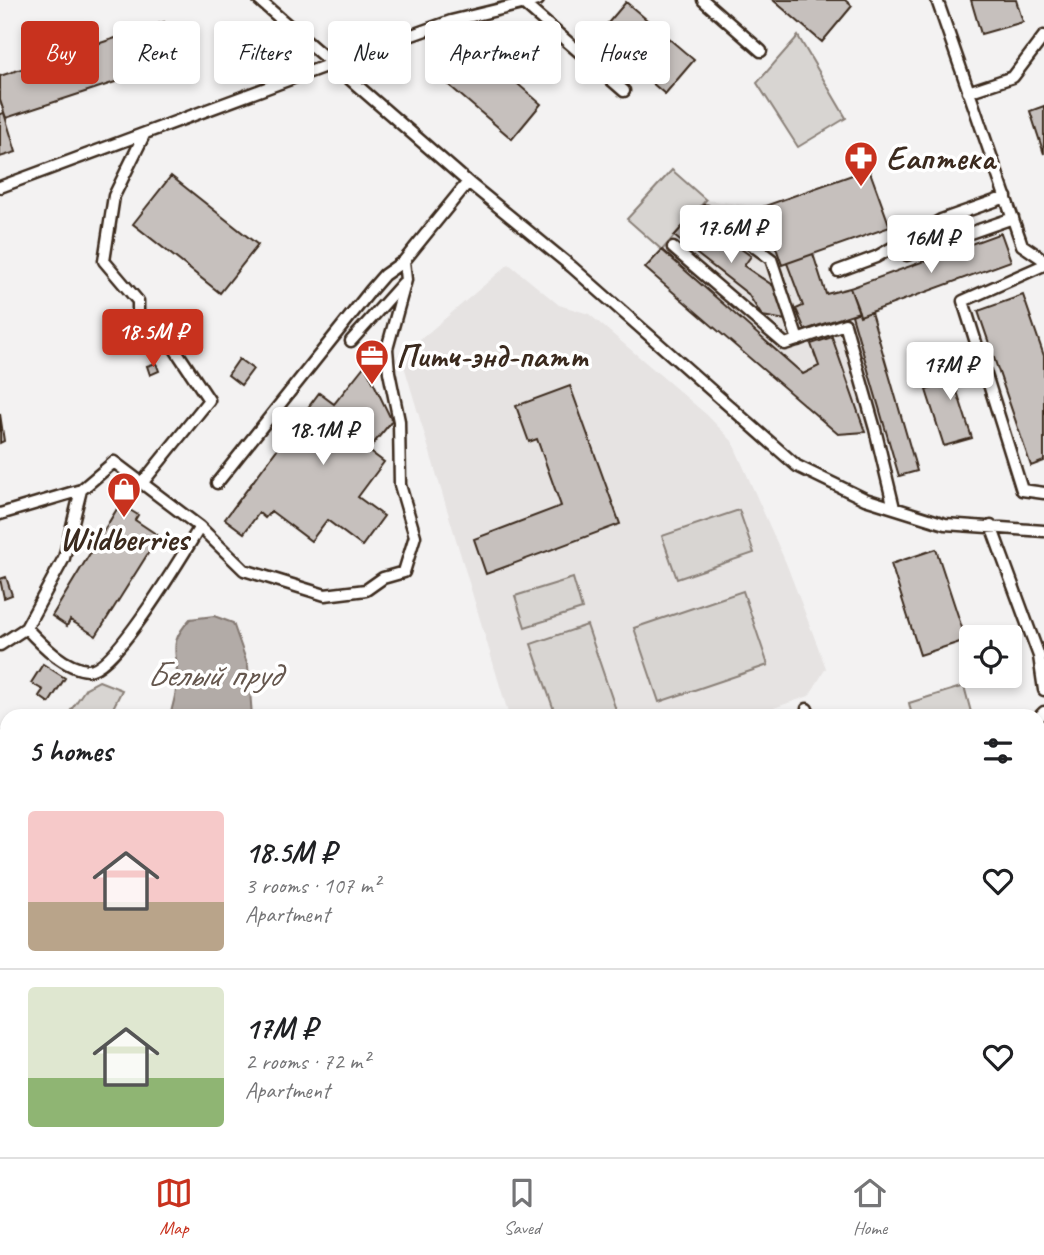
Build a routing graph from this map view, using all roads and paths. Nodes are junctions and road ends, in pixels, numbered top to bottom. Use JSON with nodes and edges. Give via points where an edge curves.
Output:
{"nodes":[{"id":1,"x":259,"y":0,"type":"edge"},
{"id":2,"x":538,"y":0,"type":"edge"},
{"id":3,"x":703,"y":0,"type":"edge"},
{"id":4,"x":937,"y":0,"type":"edge"},
{"id":5,"x":524,"y":4,"type":"junction"},
{"id":6,"x":411,"y":36,"type":"edge"},
{"id":7,"x":1044,"y":36,"type":"edge"},
{"id":8,"x":761,"y":51,"type":"dead end"},
{"id":9,"x":328,"y":61,"type":"edge"},
{"id":10,"x":328,"y":65,"type":"edge"},
{"id":11,"x":354,"y":84,"type":"edge"},
{"id":12,"x":624,"y":91,"type":"dead end"},
{"id":13,"x":968,"y":92,"type":"junction"},
{"id":14,"x":144,"y":135,"type":"junction"},
{"id":15,"x":468,"y":182,"type":"junction"},
{"id":16,"x":0,"y":187,"type":"edge"},
{"id":17,"x":1006,"y":197,"type":"junction"},
{"id":18,"x":706,"y":211,"type":"dead end"},
{"id":19,"x":1013,"y":218,"type":"junction"},
{"id":20,"x":673,"y":248,"type":"dead end"},
{"id":21,"x":907,"y":255,"type":"dead end"},
{"id":22,"x":404,"y":261,"type":"junction"},
{"id":23,"x":1044,"y":263,"type":"edge"},
{"id":24,"x":838,"y":271,"type":"dead end"},
{"id":25,"x":405,"y":280,"type":"junction"},
{"id":26,"x":798,"y":340,"type":"junction"},
{"id":27,"x":351,"y":341,"type":"dead end"},
{"id":28,"x":143,"y":482,"type":"junction"},
{"id":29,"x":217,"y":483,"type":"dead end"},
{"id":30,"x":80,"y":490,"type":"junction"},
{"id":31,"x":1044,"y":493,"type":"edge"},
{"id":32,"x":894,"y":508,"type":"junction"},
{"id":33,"x":0,"y":514,"type":"edge"},
{"id":34,"x":991,"y":526,"type":"junction"},
{"id":35,"x":200,"y":527,"type":"junction"},
{"id":36,"x":1044,"y":531,"type":"edge"},
{"id":37,"x":26,"y":628,"type":"junction"},
{"id":38,"x":0,"y":645,"type":"edge"},
{"id":39,"x":1044,"y":690,"type":"edge"}],
"edges":[{"from":1,"to":9,"type":"lane"},
{"from":2,"to":5,"type":"lane"},
{"from":3,"to":8,"type":"lane"},
{"from":4,"to":13,"type":"lane"},
{"from":5,"to":6,"type":"lane"},
{"from":5,"to":12,"type":"lane"},
{"from":7,"to":13,"type":"lane","via":[[1013,77]]},
{"from":10,"to":14,"type":"lane"},
{"from":11,"to":15,"type":"lane"},
{"from":13,"to":17,"type":"lane"},
{"from":14,"to":16,"type":"lane"},
{"from":14,"to":28,"type":"lane","via":[[114,196],[104,261],[138,301],[138,320],[150,338],[173,346],[209,400]]},
{"from":15,"to":22,"type":"lane"},
{"from":15,"to":32,"type":"lane","via":[[572,267],[797,466],[864,499]]},
{"from":17,"to":19,"type":"lane"},
{"from":17,"to":24,"type":"lane","via":[[941,220],[876,257]]},
{"from":18,"to":26,"type":"lane","via":[[771,259]]},
{"from":19,"to":21,"type":"lane"},
{"from":19,"to":23,"type":"lane","via":[[1022,244]]},
{"from":20,"to":26,"type":"lane","via":[[785,344]]},
{"from":22,"to":25,"type":"lane"},
{"from":22,"to":29,"type":"lane","via":[[371,290]]},
{"from":23,"to":31,"type":"lane","via":[[963,302],[1022,490]]},
{"from":25,"to":27,"type":"lane"},
{"from":25,"to":35,"type":"lane","via":[[387,349],[399,421],[400,485],[415,536],[404,572],[383,578],[366,590],[325,595],[244,570]]},
{"from":26,"to":32,"type":"lane","via":[[845,324]]},
{"from":28,"to":30,"type":"lane","via":[[114,462]]},
{"from":28,"to":35,"type":"lane"},
{"from":30,"to":33,"type":"lane"},
{"from":30,"to":37,"type":"lane","via":[[64,558]]},
{"from":32,"to":34,"type":"lane","via":[[945,524]]},
{"from":34,"to":36,"type":"lane"},
{"from":34,"to":39,"type":"lane","via":[[1039,656]]},
{"from":35,"to":37,"type":"lane","via":[[127,638],[103,665],[90,671],[75,667],[40,644]]},
{"from":37,"to":38,"type":"lane"}]}
